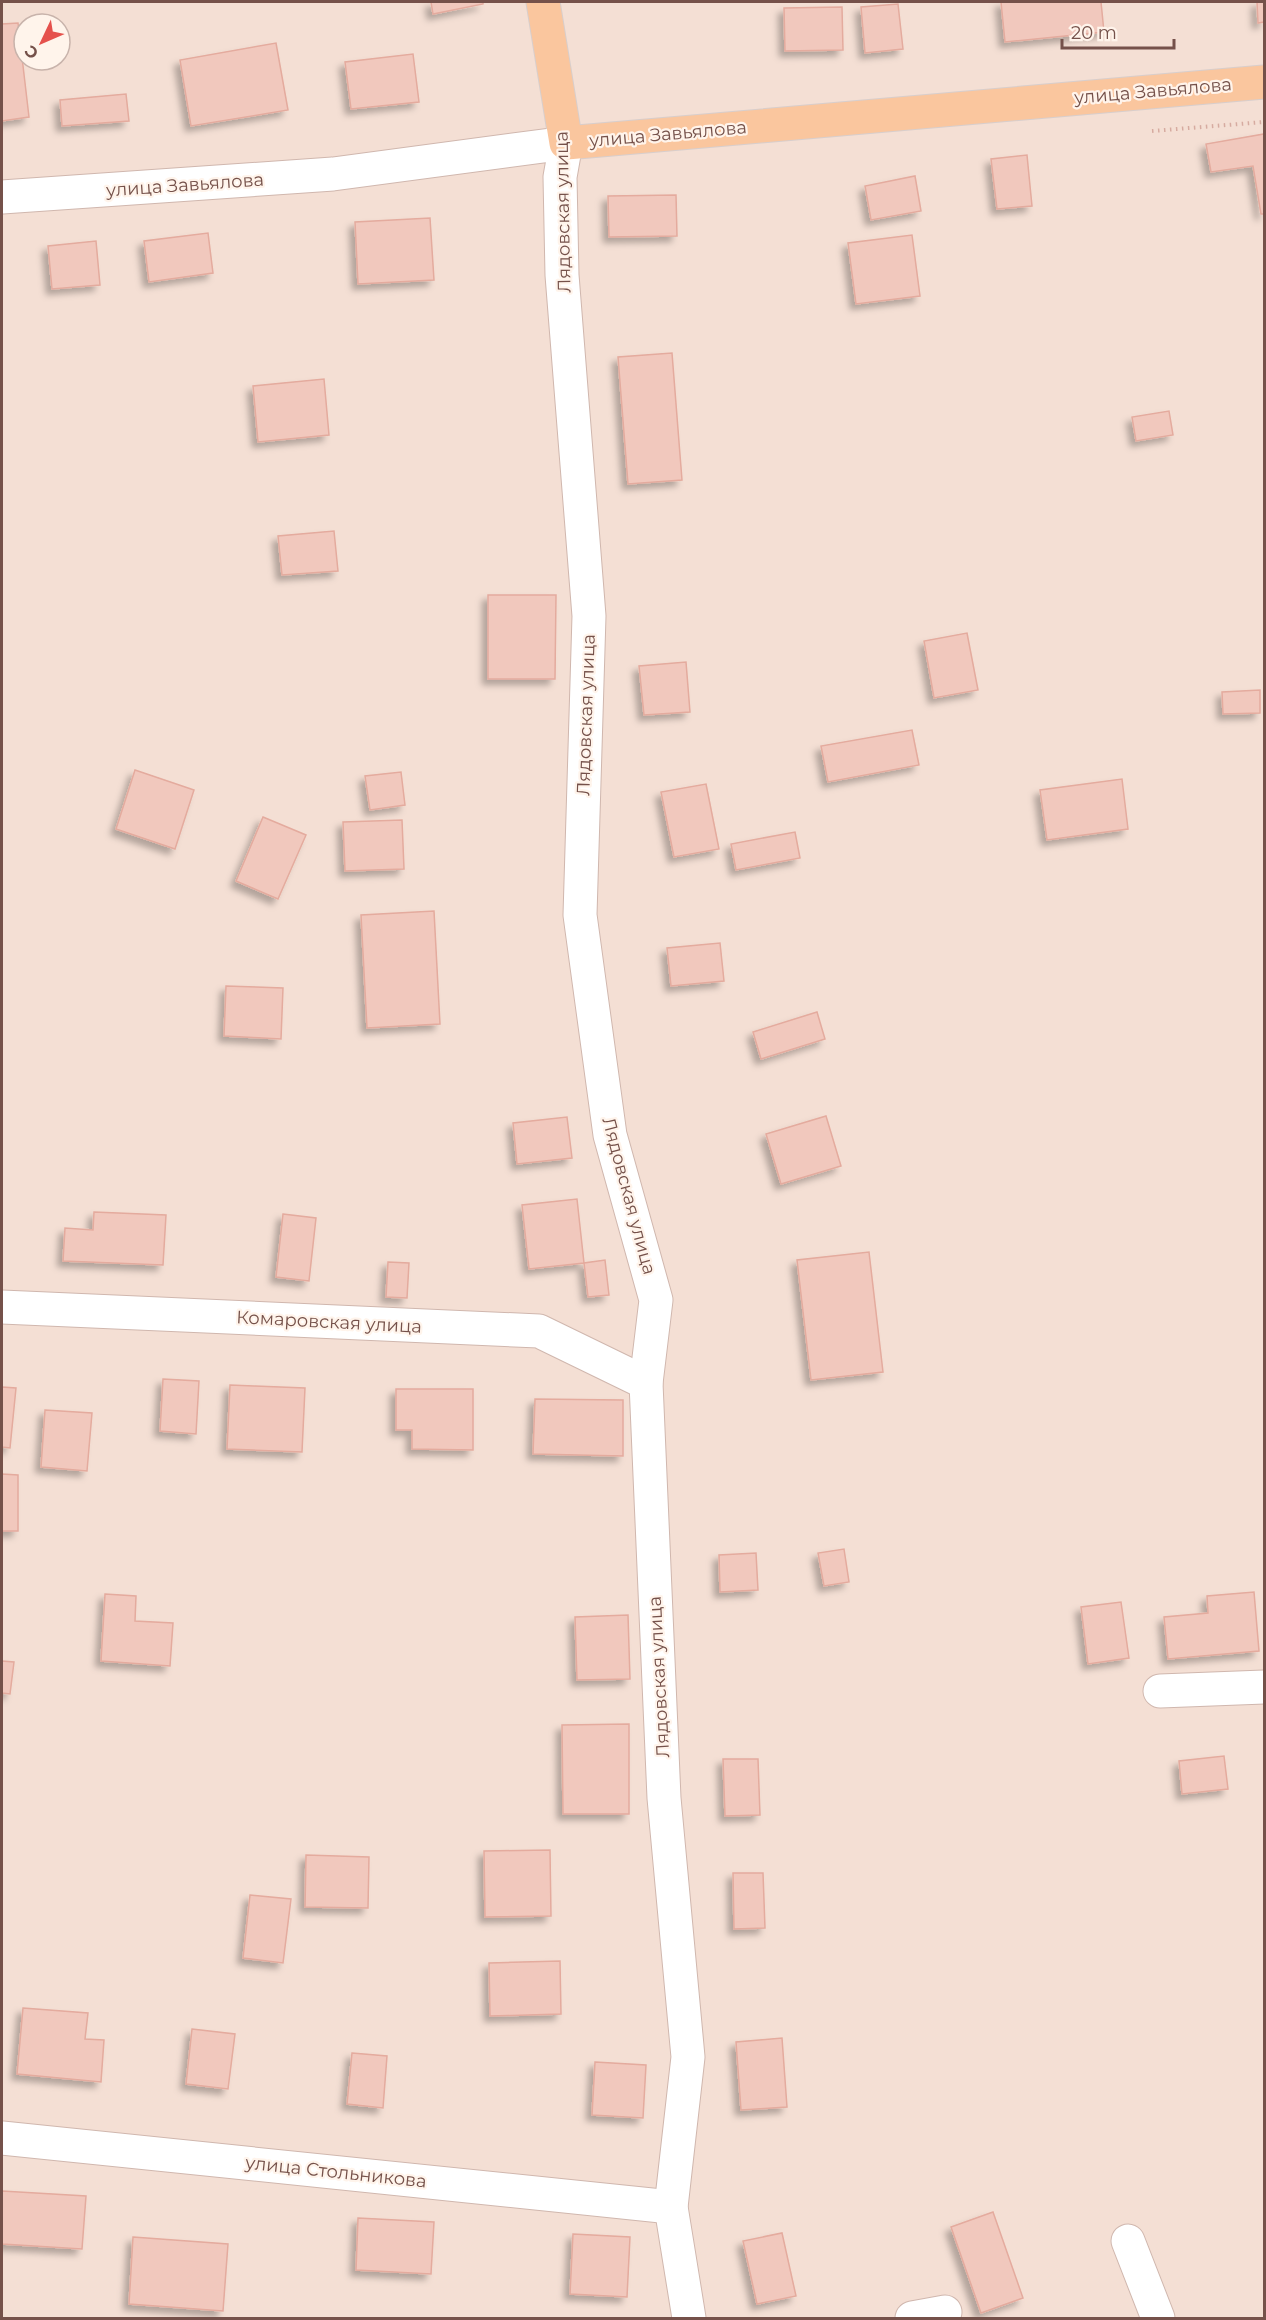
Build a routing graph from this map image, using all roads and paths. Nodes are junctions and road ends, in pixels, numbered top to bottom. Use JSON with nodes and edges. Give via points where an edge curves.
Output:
{"nodes":[{"id":1,"x":543,"y":2,"type":"edge"},
{"id":2,"x":1264,"y":81,"type":"edge"},
{"id":3,"x":566,"y":143,"type":"junction"},
{"id":4,"x":2,"y":198,"type":"edge"},
{"id":5,"x":2,"y":1307,"type":"edge"},
{"id":6,"x":645,"y":1383,"type":"junction"},
{"id":7,"x":1264,"y":1686,"type":"edge"},
{"id":8,"x":1160,"y":1691,"type":"dead end"},
{"id":9,"x":2,"y":2138,"type":"edge"},
{"id":10,"x":671,"y":2206,"type":"junction"},
{"id":11,"x":1128,"y":2241,"type":"dead end"},
{"id":12,"x":945,"y":2312,"type":"dead end"},
{"id":13,"x":689,"y":2319,"type":"edge"},
{"id":14,"x":912,"y":2319,"type":"edge"},
{"id":15,"x":1158,"y":2319,"type":"edge"}],
"edges":[{"from":1,"to":3,"type":"main road","name":"Лядовская улица"},
{"from":2,"to":3,"type":"main road","name":"улица Завьялова"},
{"from":3,"to":4,"type":"street","name":"улица Завьялова","via":[[333,174]]},
{"from":3,"to":6,"type":"street","name":"Лядовская улица","via":[[560,177],[562,275],[589,616],[580,915],[610,1136],[656,1300]]},
{"from":5,"to":6,"type":"street","name":"Комаровская улица","via":[[539,1331]]},
{"from":6,"to":10,"type":"street","name":"Лядовская улица","via":[[664,1798],[688,2057]]},
{"from":7,"to":8,"type":"street"},
{"from":9,"to":10,"type":"street","name":"улица Стольникова"},
{"from":10,"to":13,"type":"street","name":"Лядовская улица"},
{"from":11,"to":15,"type":"street"},
{"from":12,"to":14,"type":"street"}]}
